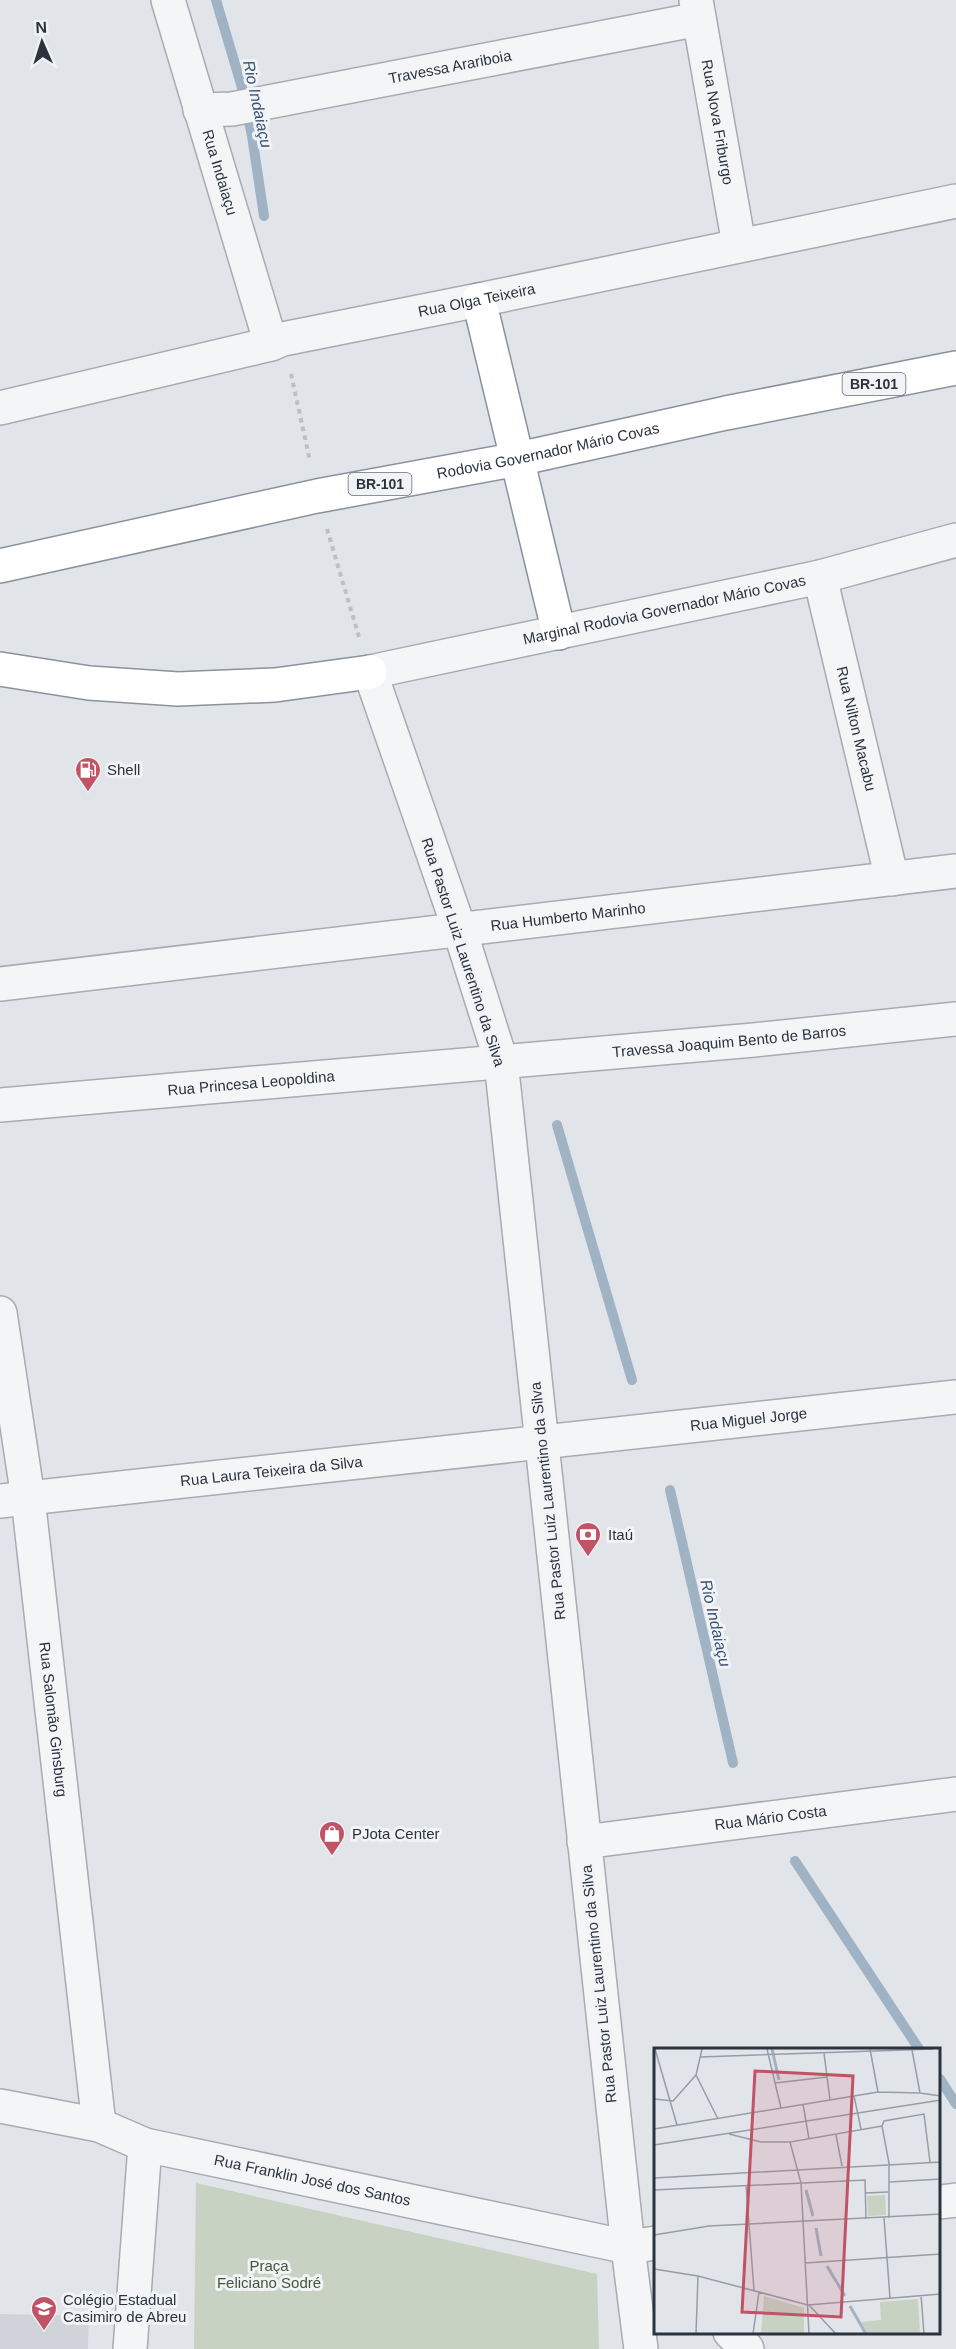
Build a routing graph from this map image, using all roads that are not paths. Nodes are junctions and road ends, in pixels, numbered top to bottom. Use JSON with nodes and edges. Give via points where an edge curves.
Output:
{"nodes":[{"id":1,"x":168,"y":0,"type":"edge"},
{"id":2,"x":697,"y":10,"type":"edge"},
{"id":3,"x":200,"y":110,"type":"junction"},
{"id":4,"x":956,"y":201,"type":"edge"},
{"id":5,"x":739,"y":245,"type":"junction"},
{"id":6,"x":479,"y":300,"type":"junction"},
{"id":7,"x":271,"y":344,"type":"junction"},
{"id":8,"x":956,"y":368,"type":"edge"},
{"id":9,"x":0,"y":408,"type":"edge"},
{"id":10,"x":518,"y":459,"type":"junction"},
{"id":11,"x":956,"y":540,"type":"edge"},
{"id":12,"x":0,"y":566,"type":"edge"},
{"id":13,"x":820,"y":577,"type":"junction"},
{"id":14,"x":559,"y":633,"type":"junction"},
{"id":15,"x":0,"y":669,"type":"edge"},
{"id":16,"x":370,"y":672,"type":"junction"},
{"id":17,"x":956,"y":871,"type":"edge"},
{"id":18,"x":892,"y":879,"type":"junction"},
{"id":19,"x":460,"y":931,"type":"junction"},
{"id":20,"x":0,"y":984,"type":"edge"},
{"id":21,"x":956,"y":1019,"type":"edge"},
{"id":22,"x":501,"y":1061,"type":"junction"},
{"id":23,"x":0,"y":1105,"type":"edge"},
{"id":24,"x":0,"y":1313,"type":"edge"},
{"id":25,"x":956,"y":1397,"type":"edge"},
{"id":26,"x":542,"y":1441,"type":"junction"},
{"id":27,"x":14,"y":1500,"type":"edge"},
{"id":28,"x":956,"y":1794,"type":"edge"},
{"id":29,"x":584,"y":1842,"type":"junction"},
{"id":30,"x":0,"y":2106,"type":"edge"},
{"id":31,"x":99,"y":2126,"type":"junction"},
{"id":32,"x":145,"y":2145,"type":"junction"},
{"id":33,"x":956,"y":2200,"type":"edge"},
{"id":34,"x":941,"y":2202,"type":"edge"},
{"id":35,"x":645,"y":2250,"type":"edge"},
{"id":36,"x":732,"y":2334,"type":"edge"},
{"id":37,"x":130,"y":2349,"type":"edge"},
{"id":38,"x":641,"y":2349,"type":"edge"},
{"id":39,"x":747,"y":2349,"type":"edge"}],
"edges":[{"from":1,"to":3,"type":"street","name":"Rua Indaiaçu"},
{"from":2,"to":3,"type":"street","name":"Travessa Arariboia","via":[[265,102]]},
{"from":2,"to":5,"type":"street","name":"Rua Nova Friburgo"},
{"from":3,"to":7,"type":"street","name":"Rua Indaiaçu"},
{"from":4,"to":5,"type":"street","name":"Rua Olga Teixeira"},
{"from":5,"to":6,"type":"street","name":"Rua Olga Teixeira"},
{"from":6,"to":7,"type":"street","name":"Rua Olga Teixeira"},
{"from":6,"to":10,"type":"highway"},
{"from":7,"to":9,"type":"street","name":"Rua Olga Teixeira"},
{"from":8,"to":10,"type":"highway","name":"Rodovia Governador Mário Covas","number":"BR-101"},
{"from":10,"to":12,"type":"highway","name":"Rodovia Governador Mário Covas","number":"BR-101","via":[[317,496]]},
{"from":10,"to":14,"type":"highway"},
{"from":11,"to":13,"type":"street","name":"Marginal Rodovia Governador Mário Covas"},
{"from":13,"to":14,"type":"street","name":"Marginal Rodovia Governador Mário Covas"},
{"from":13,"to":18,"type":"street","name":"Rua Nilton Macabu"},
{"from":14,"to":16,"type":"street","name":"Marginal Rodovia Governador Mário Covas"},
{"from":15,"to":16,"type":"highway","via":[[89,683],[178,688],[275,685]]},
{"from":16,"to":19,"type":"street","name":"Rua Pastor Luiz Laurentino da Silva"},
{"from":17,"to":18,"type":"street","name":"Rua Humberto Marinho"},
{"from":18,"to":19,"type":"street","name":"Rua Humberto Marinho"},
{"from":19,"to":20,"type":"street","name":"Rua Humberto Marinho"},
{"from":19,"to":22,"type":"street","name":"Rua Pastor Luiz Laurentino da Silva"},
{"from":21,"to":22,"type":"street","name":"Travessa Joaquim Bento de Barros"},
{"from":22,"to":23,"type":"street","name":"Rua Princesa Leopoldina"},
{"from":22,"to":26,"type":"street","name":"Rua Pastor Luiz Laurentino da Silva"},
{"from":24,"to":27,"type":"street","name":"Rua Salomão Ginsburg"},
{"from":25,"to":26,"type":"street","name":"Rua Miguel Jorge"},
{"from":26,"to":27,"type":"street","name":"Rua Laura Teixeira da Silva"},
{"from":26,"to":29,"type":"street","name":"Rua Pastor Luiz Laurentino da Silva"},
{"from":27,"to":31,"type":"street","name":"Rua Salomão Ginsburg"},
{"from":28,"to":29,"type":"street","name":"Rua Mário Costa"},
{"from":29,"to":35,"type":"street","name":"Rua Pastor Luiz Laurentino da Silva"},
{"from":30,"to":31,"type":"street","name":"Rua Franklin José dos Santos"},
{"from":31,"to":32,"type":"street","name":"Rua Franklin José dos Santos"},
{"from":32,"to":35,"type":"street","name":"Rua Franklin José dos Santos"},
{"from":32,"to":37,"type":"street"},
{"from":33,"to":34,"type":"street"},
{"from":35,"to":38,"type":"street","name":"Rua Pastor Luiz Laurentino da Silva"},
{"from":36,"to":39,"type":"street"}]}
